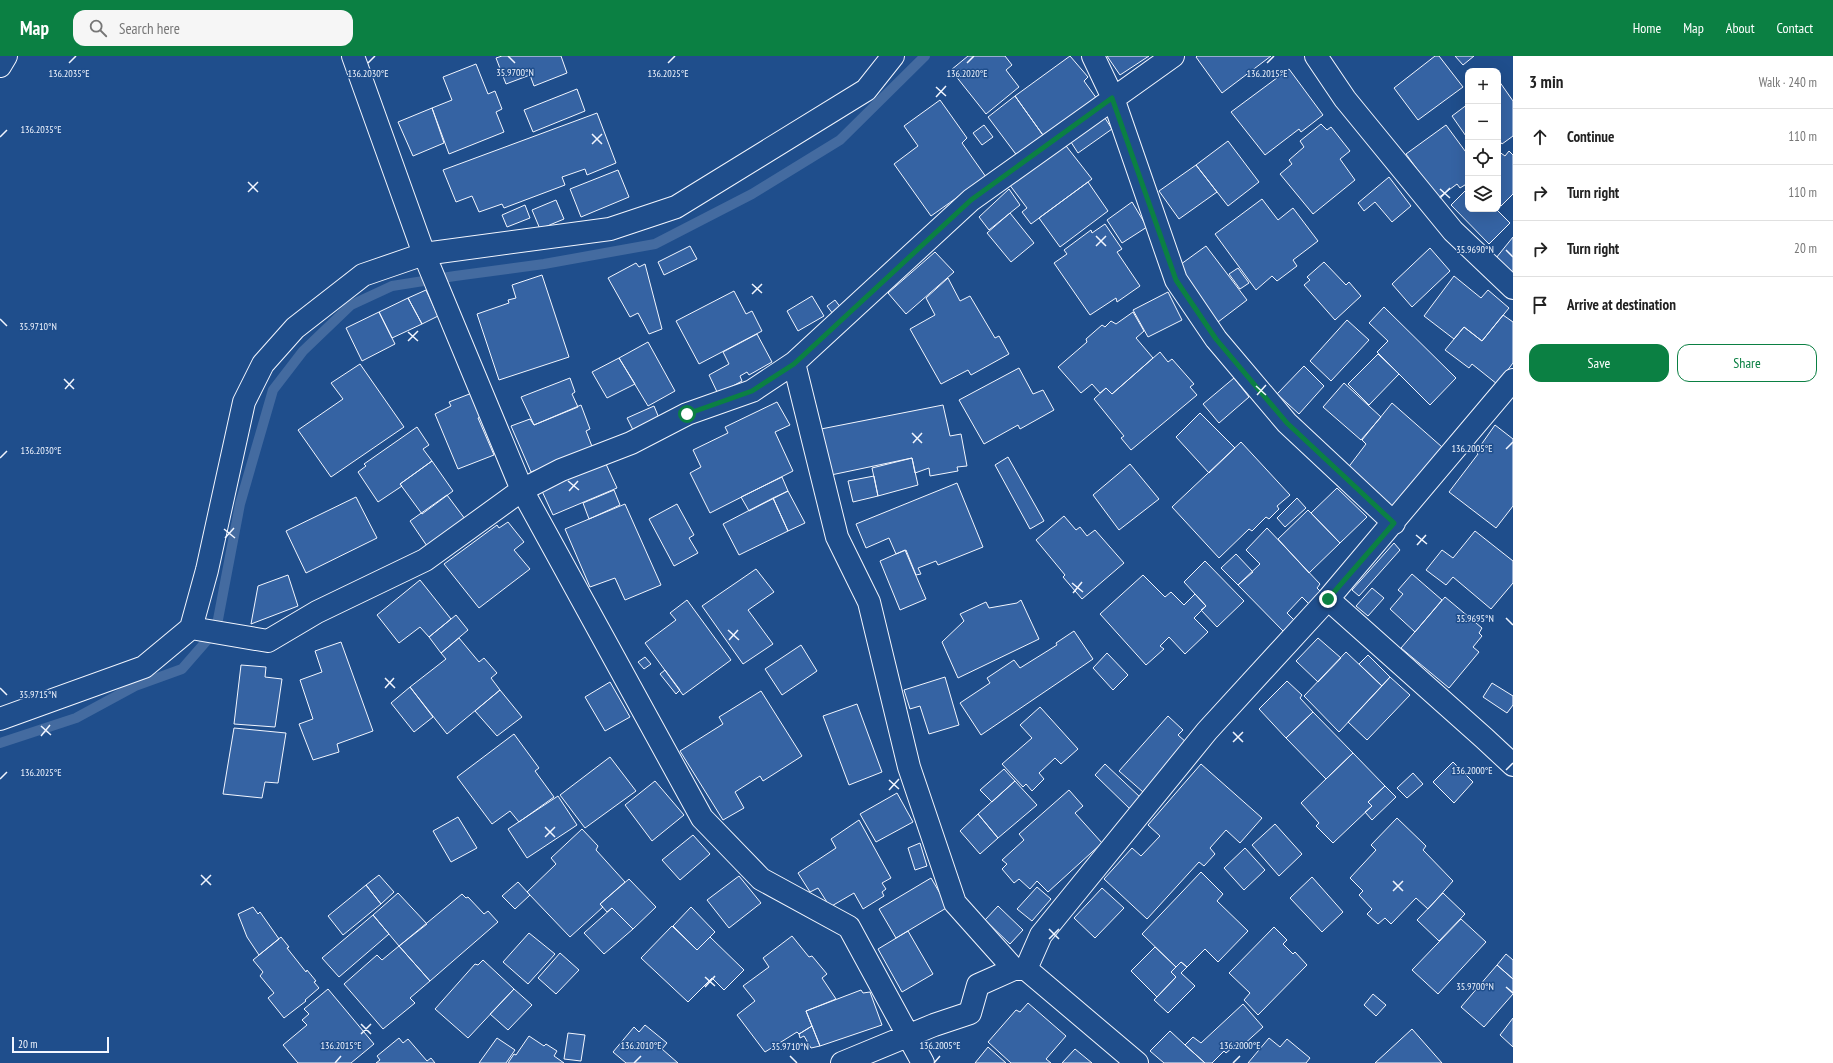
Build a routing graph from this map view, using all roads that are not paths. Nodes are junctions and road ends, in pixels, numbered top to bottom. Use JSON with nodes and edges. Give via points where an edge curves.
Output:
{"nodes":[{"id":1,"x":6,"y":56,"type":"edge"},
{"id":2,"x":353,"y":56,"type":"edge"},
{"id":3,"x":893,"y":56,"type":"edge"},
{"id":4,"x":1093,"y":56,"type":"edge"},
{"id":5,"x":1173,"y":56,"type":"edge"},
{"id":6,"x":1316,"y":56,"type":"edge"},
{"id":7,"x":0,"y":66,"type":"edge"},
{"id":8,"x":1112,"y":98,"type":"junction"},
{"id":9,"x":424,"y":254,"type":"junction"},
{"id":10,"x":1513,"y":288,"type":"edge"},
{"id":11,"x":794,"y":364,"type":"junction"},
{"id":12,"x":1513,"y":380,"type":"edge"},
{"id":13,"x":522,"y":490,"type":"junction"},
{"id":14,"x":1394,"y":523,"type":"junction"},
{"id":15,"x":1328,"y":599,"type":"junction"},
{"id":16,"x":191,"y":628,"type":"junction"},
{"id":17,"x":0,"y":719,"type":"edge"},
{"id":18,"x":1513,"y":765,"type":"edge"},
{"id":19,"x":1020,"y":969,"type":"junction"},
{"id":20,"x":909,"y":1036,"type":"junction"},
{"id":21,"x":842,"y":1063,"type":"edge"},
{"id":22,"x":923,"y":1063,"type":"edge"},
{"id":23,"x":1137,"y":1063,"type":"edge"}],
"edges":[{"from":1,"to":7,"type":"street"},
{"from":2,"to":9,"type":"street"},
{"from":3,"to":9,"type":"street","via":[[866,90],[676,207],[610,229]]},
{"from":4,"to":8,"type":"street"},
{"from":5,"to":8,"type":"street"},
{"from":6,"to":10,"type":"street","via":[[1345,99],[1453,231]]},
{"from":8,"to":11,"type":"street","via":[[971,200]]},
{"from":8,"to":14,"type":"street","via":[[1176,280],[1216,339],[1287,423]]},
{"from":9,"to":13,"type":"street"},
{"from":9,"to":16,"type":"street","via":[[362,275],[294,328],[263,364],[244,402],[207,570]]},
{"from":11,"to":13,"type":"street","via":[[752,391],[687,414],[631,443],[561,470]]},
{"from":11,"to":19,"type":"street","via":[[837,537],[869,602],[909,766],[954,903]]},
{"from":12,"to":14,"type":"street"},
{"from":13,"to":16,"type":"street","via":[[425,560],[317,612],[268,641]]},
{"from":13,"to":20,"type":"street","via":[[702,818],[761,879],[849,927]]},
{"from":14,"to":15,"type":"street"},
{"from":15,"to":18,"type":"street"},
{"from":15,"to":19,"type":"street","via":[[1207,731],[1041,935]]},
{"from":16,"to":17,"type":"street","via":[[144,667]]},
{"from":19,"to":20,"type":"street","via":[[978,985],[970,1013]]},
{"from":19,"to":23,"type":"street"},
{"from":20,"to":21,"type":"street"},
{"from":20,"to":22,"type":"street"}]}
